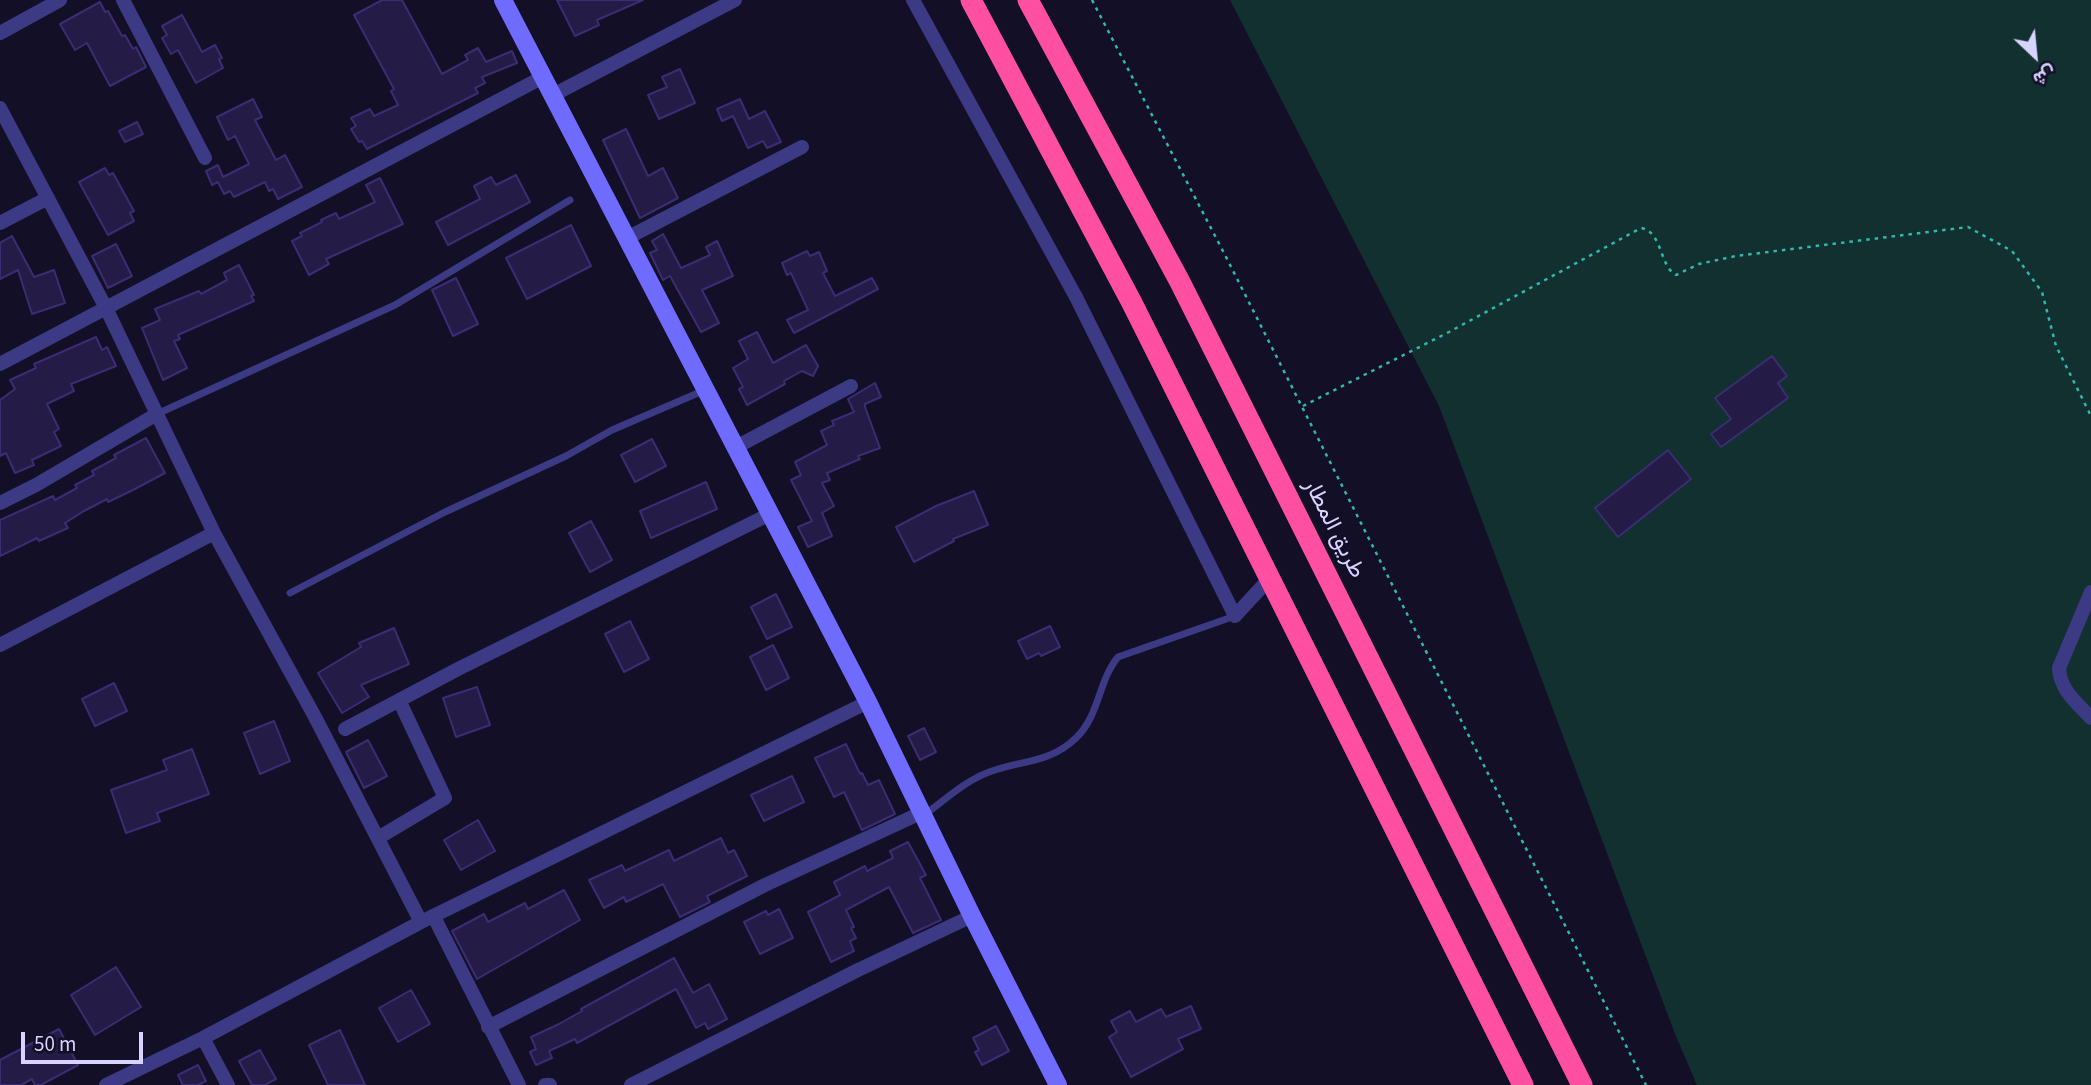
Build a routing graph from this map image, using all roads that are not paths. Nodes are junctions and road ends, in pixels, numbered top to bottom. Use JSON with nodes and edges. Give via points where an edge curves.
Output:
{"nodes":[{"id":1,"x":60,"y":0,"type":"edge"},
{"id":2,"x":123,"y":0,"type":"edge"},
{"id":3,"x":503,"y":0,"type":"edge"},
{"id":4,"x":735,"y":0,"type":"edge"},
{"id":5,"x":913,"y":0,"type":"edge"},
{"id":6,"x":971,"y":0,"type":"edge"},
{"id":7,"x":1028,"y":0,"type":"edge"},
{"id":8,"x":0,"y":33,"type":"edge"},
{"id":9,"x":543,"y":77,"type":"junction"},
{"id":10,"x":553,"y":95,"type":"junction"},
{"id":11,"x":0,"y":108,"type":"edge"},
{"id":12,"x":802,"y":148,"type":"dead end"},
{"id":13,"x":205,"y":158,"type":"dead end"},
{"id":14,"x":48,"y":198,"type":"junction"},
{"id":15,"x":570,"y":200,"type":"dead end"},
{"id":16,"x":0,"y":223,"type":"edge"},
{"id":17,"x":627,"y":238,"type":"junction"},
{"id":18,"x":106,"y":308,"type":"junction"},
{"id":19,"x":0,"y":364,"type":"edge"},
{"id":20,"x":851,"y":386,"type":"dead end"},
{"id":21,"x":706,"y":389,"type":"junction"},
{"id":22,"x":157,"y":414,"type":"junction"},
{"id":23,"x":736,"y":447,"type":"junction"},
{"id":24,"x":0,"y":503,"type":"edge"},
{"id":25,"x":770,"y":514,"type":"junction"},
{"id":26,"x":214,"y":533,"type":"junction"},
{"id":27,"x":1270,"y":578,"type":"junction"},
{"id":28,"x":2091,"y":592,"type":"edge"},
{"id":29,"x":290,"y":593,"type":"dead end"},
{"id":30,"x":1235,"y":616,"type":"junction"},
{"id":31,"x":0,"y":645,"type":"edge"},
{"id":32,"x":398,"y":700,"type":"junction"},
{"id":33,"x":868,"y":702,"type":"junction"},
{"id":34,"x":2091,"y":718,"type":"edge"},
{"id":35,"x":345,"y":729,"type":"dead end"},
{"id":36,"x":923,"y":814,"type":"junction"},
{"id":37,"x":378,"y":838,"type":"junction"},
{"id":38,"x":972,"y":916,"type":"junction"},
{"id":39,"x":428,"y":919,"type":"junction"},
{"id":40,"x":488,"y":1027,"type":"junction"},
{"id":41,"x":203,"y":1038,"type":"junction"},
{"id":42,"x":113,"y":1083,"type":"edge"},
{"id":43,"x":228,"y":1085,"type":"edge"},
{"id":44,"x":519,"y":1085,"type":"edge"},
{"id":45,"x":631,"y":1085,"type":"edge"},
{"id":46,"x":1058,"y":1085,"type":"edge"},
{"id":47,"x":1523,"y":1085,"type":"edge"},
{"id":48,"x":1583,"y":1085,"type":"edge"}],
"edges":[{"from":1,"to":8,"type":"street"},
{"from":2,"to":13,"type":"street"},
{"from":3,"to":9,"type":"street"},
{"from":4,"to":10,"type":"street"},
{"from":5,"to":30,"type":"street","via":[[1076,297]]},
{"from":6,"to":27,"type":"highway","via":[[1132,303]]},
{"from":7,"to":48,"type":"highway","name":"طريق المطار","via":[[1180,282]]},
{"from":9,"to":10,"type":"street"},
{"from":9,"to":18,"type":"street"},
{"from":10,"to":17,"type":"street"},
{"from":11,"to":14,"type":"street"},
{"from":12,"to":17,"type":"street"},
{"from":14,"to":16,"type":"street"},
{"from":14,"to":18,"type":"street"},
{"from":15,"to":22,"type":"lane","via":[[395,305]]},
{"from":17,"to":21,"type":"street"},
{"from":18,"to":19,"type":"street"},
{"from":18,"to":22,"type":"street"},
{"from":20,"to":23,"type":"street"},
{"from":21,"to":23,"type":"street"},
{"from":21,"to":29,"type":"lane","via":[[612,430]]},
{"from":22,"to":24,"type":"street"},
{"from":22,"to":26,"type":"street"},
{"from":23,"to":25,"type":"street"},
{"from":25,"to":32,"type":"street"},
{"from":25,"to":33,"type":"street"},
{"from":26,"to":31,"type":"street"},
{"from":26,"to":37,"type":"street"},
{"from":27,"to":30,"type":"street"},
{"from":27,"to":47,"type":"highway"},
{"from":28,"to":34,"type":"street","via":[[2059,668],[2064,688]]},
{"from":30,"to":36,"type":"lane","via":[[1118,657],[1109,668],[1094,714],[1061,750],[976,778]]},
{"from":32,"to":35,"type":"street"},
{"from":32,"to":37,"type":"street","via":[[445,798]]},
{"from":33,"to":36,"type":"street"},
{"from":33,"to":39,"type":"street"},
{"from":36,"to":38,"type":"street"},
{"from":36,"to":40,"type":"street","via":[[765,885]]},
{"from":37,"to":39,"type":"street"},
{"from":38,"to":45,"type":"street"},
{"from":38,"to":46,"type":"street"},
{"from":39,"to":40,"type":"street"},
{"from":39,"to":41,"type":"street"},
{"from":40,"to":44,"type":"street"},
{"from":41,"to":42,"type":"street"},
{"from":41,"to":43,"type":"street"}]}
